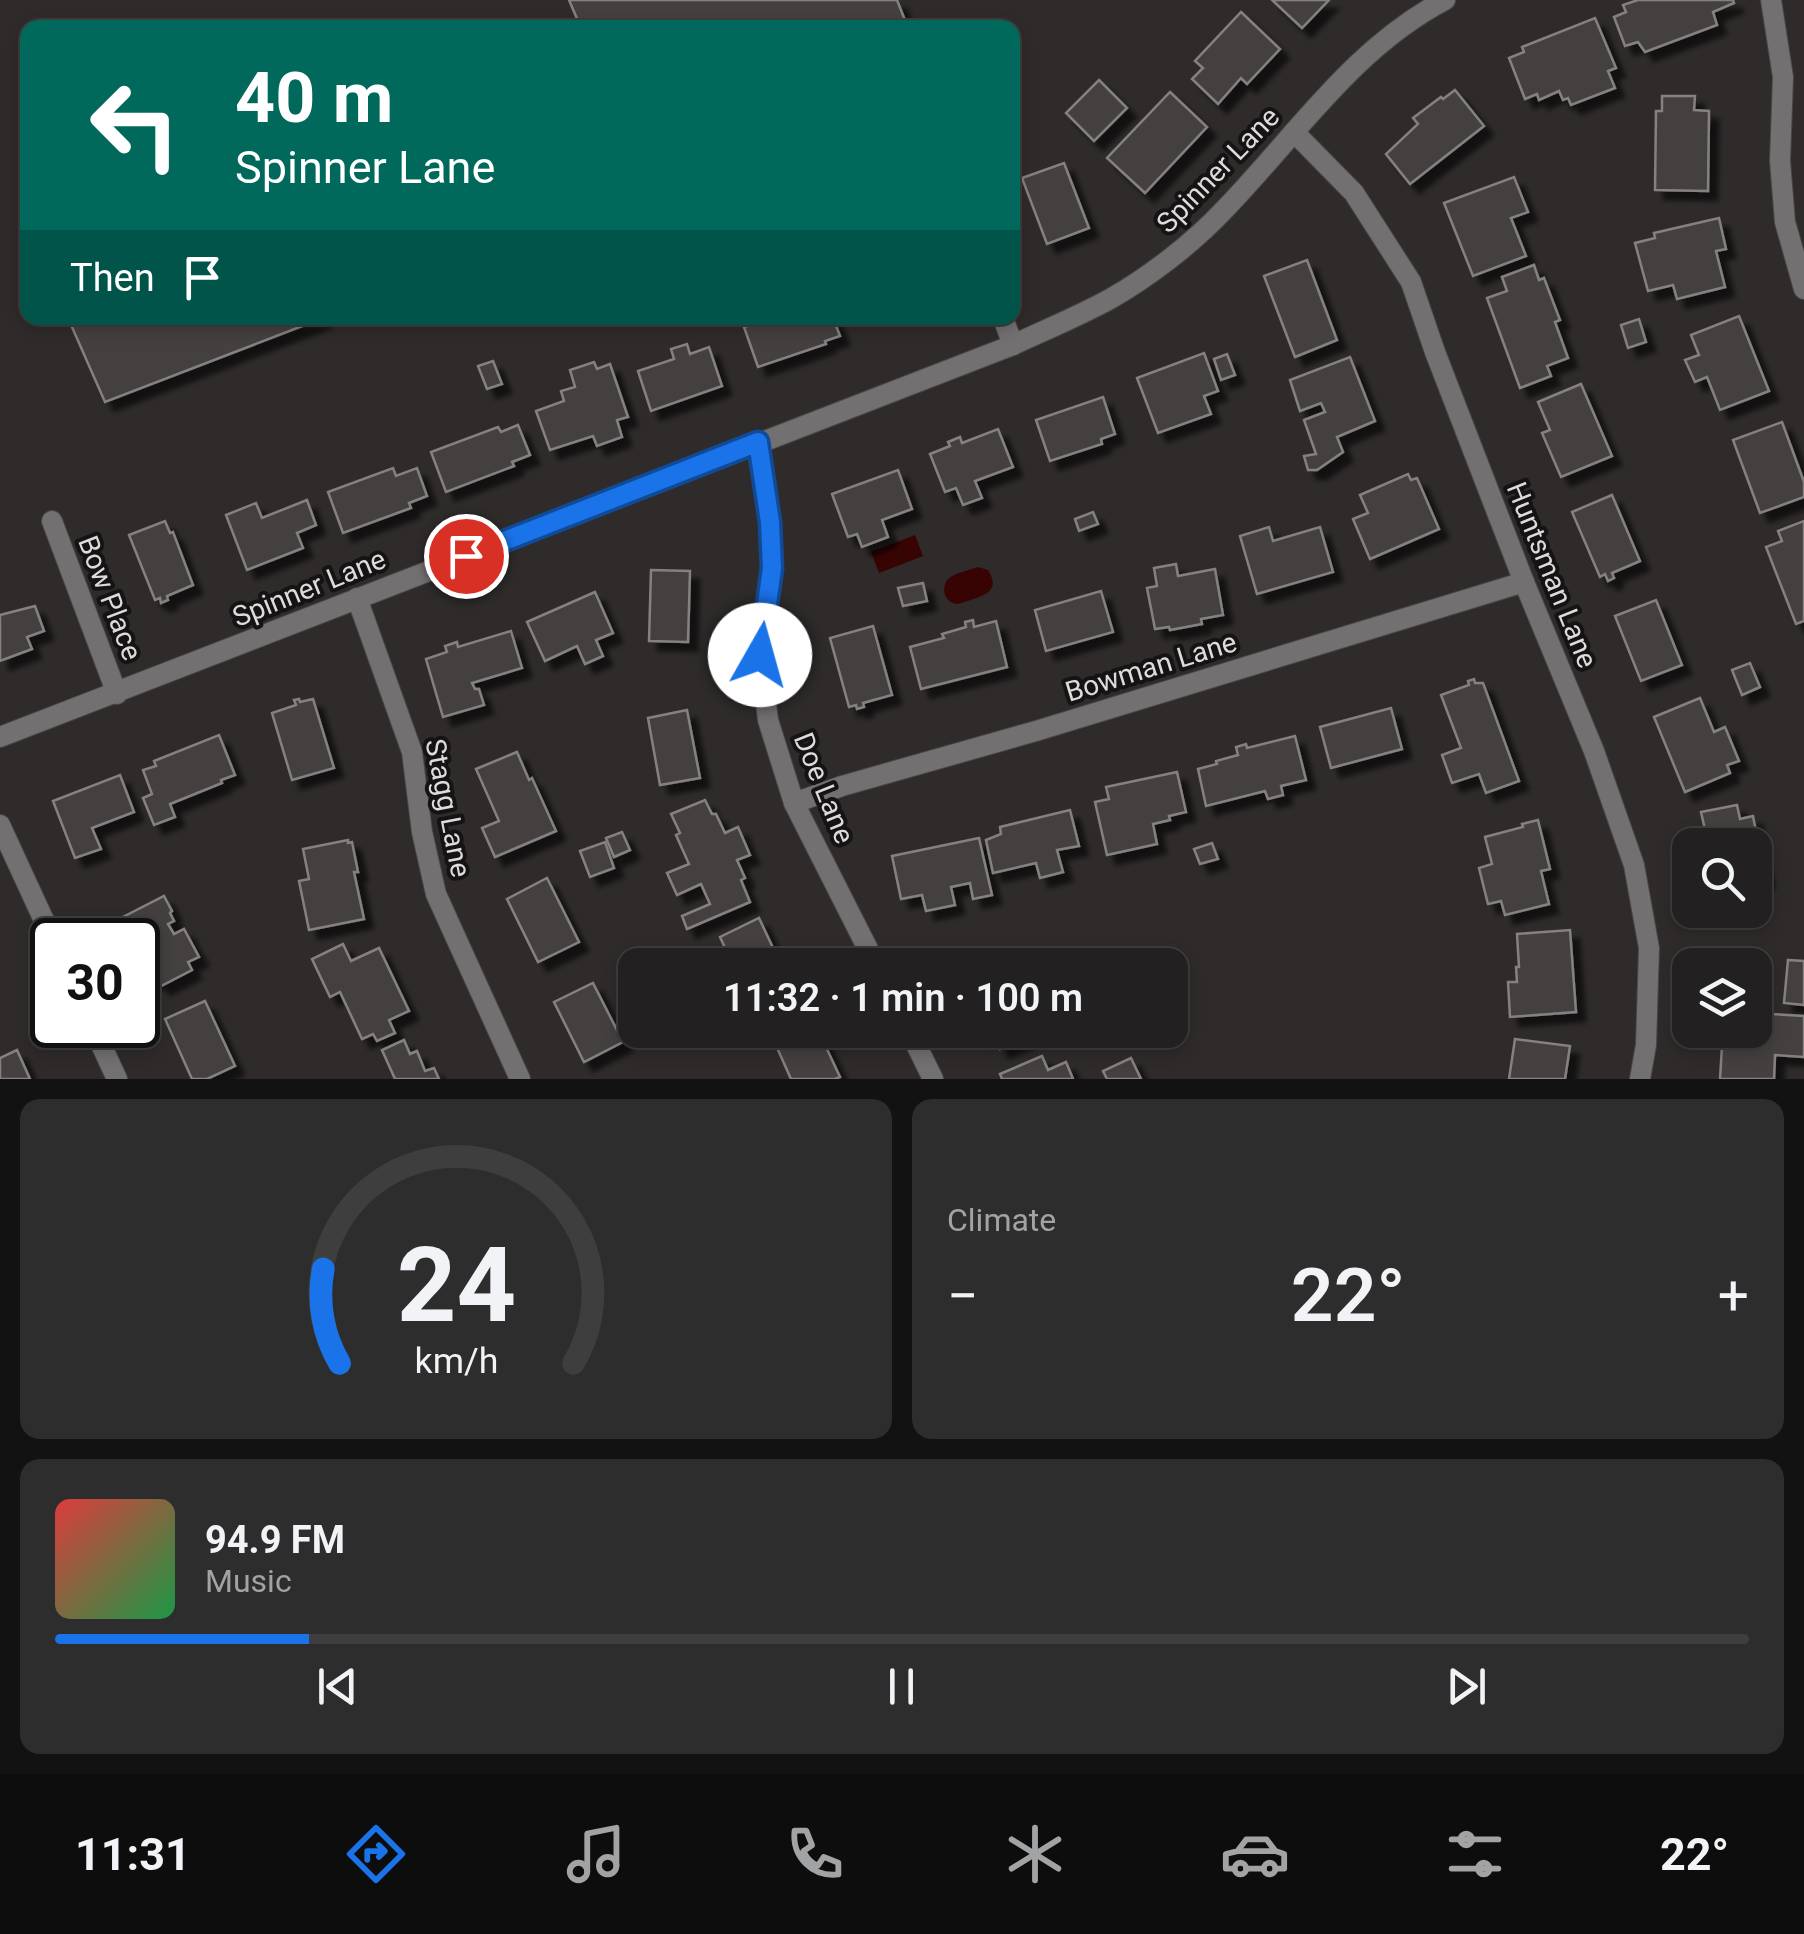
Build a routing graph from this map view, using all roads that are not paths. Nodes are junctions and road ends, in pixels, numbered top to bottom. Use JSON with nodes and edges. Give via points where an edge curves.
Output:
{"nodes":[{"id":1,"x":1444,"y":0,"type":"edge"},
{"id":2,"x":1771,"y":0,"type":"edge"},
{"id":3,"x":1294,"y":132,"type":"junction"},
{"id":4,"x":1804,"y":289,"type":"edge"},
{"id":5,"x":1006,"y":325,"type":"edge"},
{"id":6,"x":1013,"y":345,"type":"junction"},
{"id":7,"x":758,"y":442,"type":"junction"},
{"id":8,"x":52,"y":521,"type":"dead end"},
{"id":9,"x":1524,"y":582,"type":"junction"},
{"id":10,"x":357,"y":598,"type":"junction"},
{"id":11,"x":117,"y":694,"type":"junction"},
{"id":12,"x":0,"y":738,"type":"edge"},
{"id":13,"x":794,"y":803,"type":"junction"},
{"id":14,"x":0,"y":825,"type":"edge"},
{"id":15,"x":43,"y":918,"type":"edge"},
{"id":16,"x":867,"y":948,"type":"edge"},
{"id":17,"x":103,"y":1048,"type":"edge"},
{"id":18,"x":918,"y":1048,"type":"edge"},
{"id":19,"x":117,"y":1079,"type":"edge"},
{"id":20,"x":520,"y":1079,"type":"edge"},
{"id":21,"x":933,"y":1079,"type":"edge"},
{"id":22,"x":1640,"y":1079,"type":"edge"}],
"edges":[{"from":1,"to":3,"type":"street","name":"Spinner Lane","via":[[1370,51]]},
{"from":2,"to":4,"type":"street","via":[[1783,78],[1785,222]]},
{"from":3,"to":6,"type":"street","name":"Spinner Lane","via":[[1223,212],[1170,258],[1111,298]]},
{"from":3,"to":9,"type":"street","name":"Huntsman Lane","via":[[1354,193],[1411,282]]},
{"from":5,"to":6,"type":"street"},
{"from":6,"to":7,"type":"street","name":"Spinner Lane"},
{"from":7,"to":10,"type":"street","name":"Spinner Lane"},
{"from":7,"to":13,"type":"street","name":"Doe Lane","via":[[772,568],[760,655],[768,720]]},
{"from":8,"to":11,"type":"street","name":"Bow Place"},
{"from":9,"to":13,"type":"street","name":"Bowman Lane"},
{"from":9,"to":22,"type":"street","name":"Huntsman Lane","via":[[1634,865],[1649,948]]},
{"from":10,"to":11,"type":"street","name":"Spinner Lane"},
{"from":10,"to":20,"type":"street","name":"Stagg Lane","via":[[412,752],[436,894]]},
{"from":11,"to":12,"type":"street","name":"Spinner Lane"},
{"from":13,"to":16,"type":"street","name":"Doe Lane"},
{"from":14,"to":15,"type":"street"},
{"from":17,"to":19,"type":"street"},
{"from":18,"to":21,"type":"street"}]}
